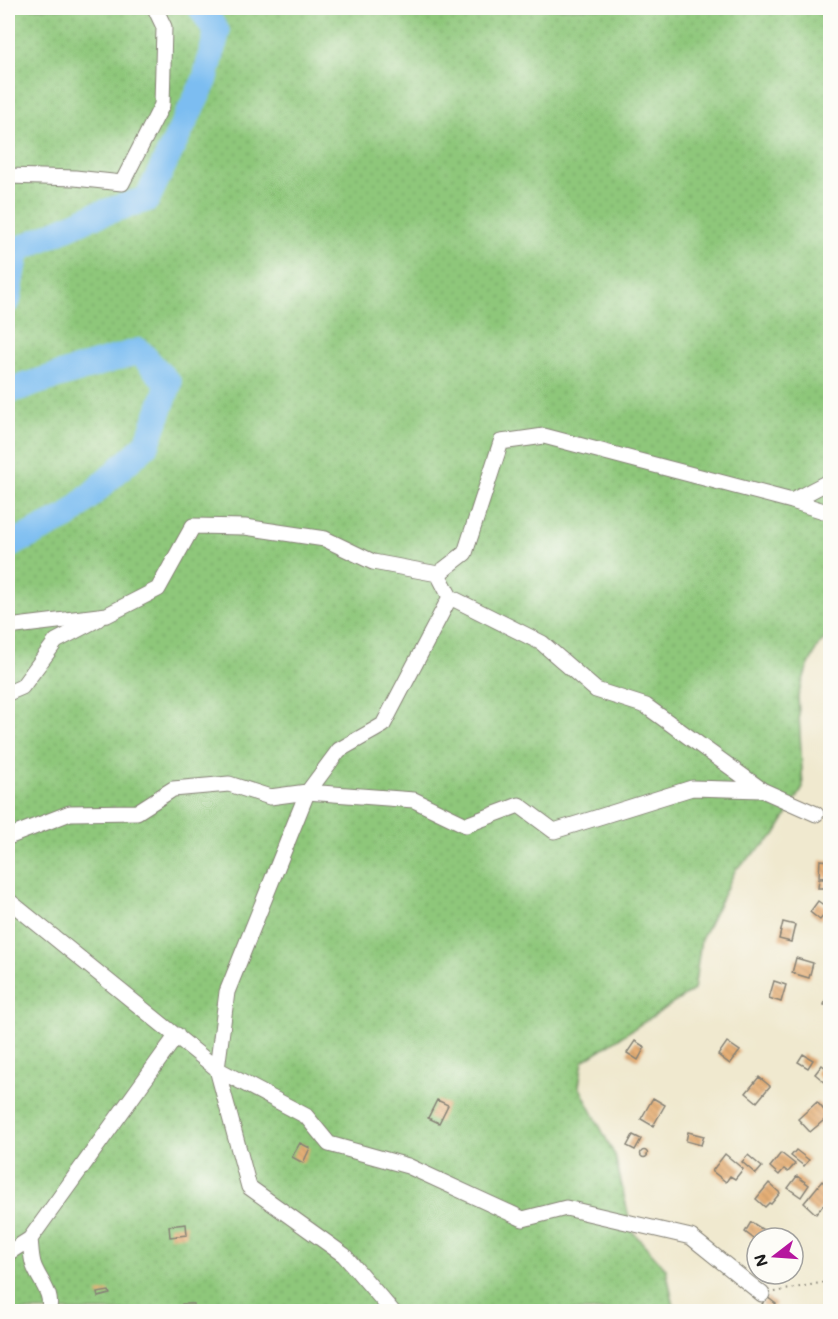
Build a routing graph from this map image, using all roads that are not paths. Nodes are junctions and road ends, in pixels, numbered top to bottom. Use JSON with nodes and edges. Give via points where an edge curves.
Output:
{"nodes":[{"id":1,"x":155,"y":8,"type":"edge"},
{"id":2,"x":8,"y":176,"type":"edge"},
{"id":3,"x":831,"y":481,"type":"edge"},
{"id":4,"x":792,"y":501,"type":"junction"},
{"id":5,"x":831,"y":513,"type":"edge"},
{"id":6,"x":438,"y":574,"type":"junction"},
{"id":7,"x":450,"y":597,"type":"junction"},
{"id":8,"x":107,"y":615,"type":"junction"},
{"id":9,"x":8,"y":627,"type":"edge"},
{"id":10,"x":8,"y":693,"type":"edge"},
{"id":11,"x":762,"y":790,"type":"junction"},
{"id":12,"x":308,"y":792,"type":"junction"},
{"id":13,"x":816,"y":814,"type":"dead end"},
{"id":14,"x":8,"y":837,"type":"edge"},
{"id":15,"x":8,"y":900,"type":"edge"},
{"id":16,"x":177,"y":1035,"type":"junction"},
{"id":17,"x":218,"y":1069,"type":"junction"},
{"id":18,"x":30,"y":1239,"type":"junction"},
{"id":19,"x":8,"y":1253,"type":"edge"},
{"id":20,"x":762,"y":1294,"type":"road end"},
{"id":21,"x":48,"y":1311,"type":"edge"},
{"id":22,"x":393,"y":1311,"type":"edge"}],
"edges":[{"from":1,"to":2,"type":"street","via":[[164,27],[162,105],[122,183]]},
{"from":3,"to":4,"type":"street"},
{"from":4,"to":5,"type":"street"},
{"from":4,"to":6,"type":"street","via":[[544,436],[501,442],[465,553]]},
{"from":6,"to":7,"type":"street"},
{"from":6,"to":8,"type":"street","via":[[373,562],[325,539],[245,527],[193,526],[158,589]]},
{"from":7,"to":11,"type":"street","via":[[542,643],[596,690],[646,706]]},
{"from":7,"to":12,"type":"street","via":[[382,725],[339,750]]},
{"from":8,"to":9,"type":"street"},
{"from":8,"to":10,"type":"street","via":[[56,641],[22,687]]},
{"from":11,"to":12,"type":"street","via":[[692,788],[554,831],[519,805],[466,825],[414,800]]},
{"from":11,"to":13,"type":"street"},
{"from":12,"to":14,"type":"street","via":[[270,797],[230,784],[173,789],[137,812],[70,813]]},
{"from":12,"to":17,"type":"street","via":[[227,992]]},
{"from":15,"to":16,"type":"street"},
{"from":16,"to":17,"type":"street"},
{"from":16,"to":18,"type":"street"},
{"from":17,"to":20,"type":"street","via":[[306,1116],[329,1144],[408,1166],[523,1219],[566,1208],[691,1237]]},
{"from":17,"to":22,"type":"street","via":[[249,1187],[344,1254]]},
{"from":18,"to":19,"type":"street"},
{"from":18,"to":21,"type":"street","via":[[33,1265],[46,1287]]}]}
